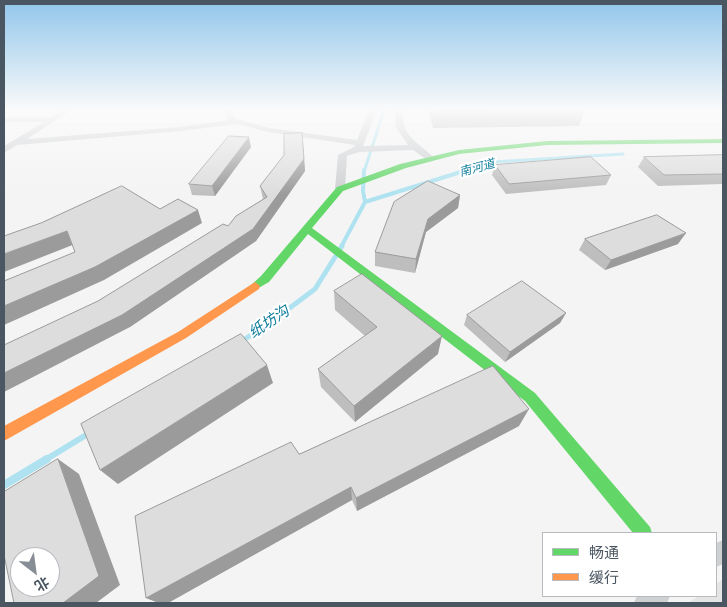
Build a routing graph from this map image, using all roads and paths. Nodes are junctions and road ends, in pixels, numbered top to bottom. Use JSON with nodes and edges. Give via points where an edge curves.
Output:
{"nodes":[{"id":1,"x":21,"y":138,"type":"edge"},
{"id":2,"x":61,"y":138,"type":"edge"},
{"id":3,"x":314,"y":138,"type":"edge"},
{"id":4,"x":365,"y":138,"type":"edge"},
{"id":5,"x":406,"y":138,"type":"edge"},
{"id":6,"x":723,"y":141,"type":"edge"},
{"id":7,"x":14,"y":142,"type":"junction"},
{"id":8,"x":362,"y":147,"type":"junction"},
{"id":9,"x":416,"y":147,"type":"junction"},
{"id":10,"x":4,"y":150,"type":"edge"},
{"id":11,"x":430,"y":159,"type":"junction"},
{"id":12,"x":340,"y":189,"type":"junction"},
{"id":13,"x":306,"y":228,"type":"junction"},
{"id":14,"x":4,"y":434,"type":"edge"},
{"id":15,"x":643,"y":532,"type":"edge"}],
"edges":[{"from":1,"to":7,"type":"street"},
{"from":2,"to":7,"type":"street"},
{"from":3,"to":8,"type":"street"},
{"from":4,"to":8,"type":"street"},
{"from":5,"to":9,"type":"street"},
{"from":6,"to":11,"type":"street","via":[[547,143],[459,152]]},
{"from":7,"to":10,"type":"street"},
{"from":8,"to":9,"type":"street"},
{"from":8,"to":12,"type":"street","via":[[343,155]]},
{"from":9,"to":11,"type":"street"},
{"from":11,"to":12,"type":"street"},
{"from":12,"to":13,"type":"street"},
{"from":13,"to":14,"type":"street","via":[[265,279],[182,335]]},
{"from":13,"to":15,"type":"street","via":[[530,397]]}]}
